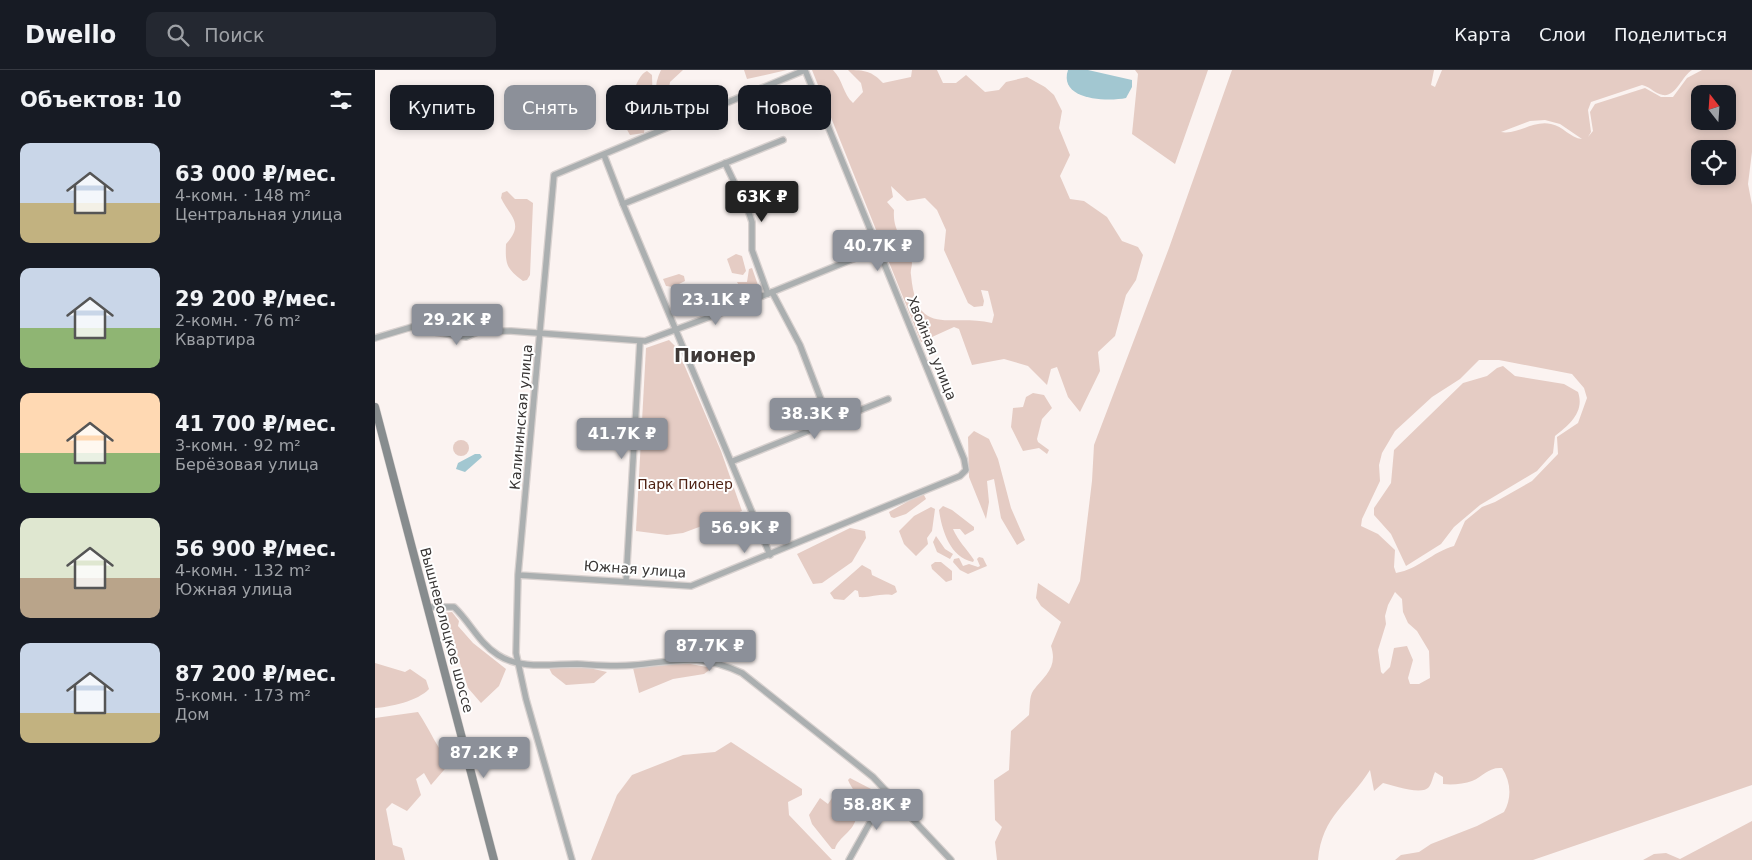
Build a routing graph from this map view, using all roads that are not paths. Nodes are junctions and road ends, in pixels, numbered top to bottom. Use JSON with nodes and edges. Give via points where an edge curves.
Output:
{"nodes":[{"id":1,"x":805,"y":70,"type":"edge"},
{"id":2,"x":783,"y":140,"type":"dead end"},
{"id":3,"x":604,"y":155,"type":"junction"},
{"id":4,"x":725,"y":163,"type":"junction"},
{"id":5,"x":623,"y":204,"type":"junction"},
{"id":6,"x":880,"y":248,"type":"junction"},
{"id":7,"x":770,"y":293,"type":"junction"},
{"id":8,"x":677,"y":330,"type":"junction"},
{"id":9,"x":541,"y":332,"type":"junction"},
{"id":10,"x":375,"y":338,"type":"edge"},
{"id":11,"x":640,"y":341,"type":"junction"},
{"id":12,"x":888,"y":399,"type":"dead end"},
{"id":13,"x":375,"y":406,"type":"edge"},
{"id":14,"x":831,"y":423,"type":"junction"},
{"id":15,"x":733,"y":461,"type":"junction"},
{"id":16,"x":966,"y":470,"type":"joint"},
{"id":17,"x":770,"y":555,"type":"junction"},
{"id":18,"x":518,"y":575,"type":"junction"},
{"id":19,"x":625,"y":581,"type":"junction"},
{"id":20,"x":427,"y":608,"type":"junction"},
{"id":21,"x":517,"y":662,"type":"junction"},
{"id":22,"x":887,"y":792,"type":"junction"},
{"id":23,"x":494,"y":860,"type":"edge"},
{"id":24,"x":572,"y":860,"type":"edge"},
{"id":25,"x":849,"y":860,"type":"edge"},
{"id":26,"x":951,"y":860,"type":"edge"}],
"edges":[{"from":1,"to":3,"type":"street"},
{"from":1,"to":6,"type":"street","name":"Хвойная улица"},
{"from":2,"to":4,"type":"street"},
{"from":3,"to":5,"type":"street"},
{"from":3,"to":9,"type":"street","name":"Калининская улица","via":[[554,175]]},
{"from":4,"to":5,"type":"street"},
{"from":4,"to":7,"type":"street","via":[[749,213],[752,250]]},
{"from":5,"to":8,"type":"street"},
{"from":6,"to":7,"type":"street"},
{"from":6,"to":16,"type":"street","name":"Хвойная улица"},
{"from":7,"to":8,"type":"street"},
{"from":7,"to":14,"type":"street","via":[[800,345]]},
{"from":8,"to":11,"type":"street"},
{"from":8,"to":15,"type":"street"},
{"from":9,"to":10,"type":"street","via":[[477,332],[466,336],[435,332],[422,324]]},
{"from":9,"to":11,"type":"street"},
{"from":9,"to":18,"type":"street","name":"Калининская улица"},
{"from":11,"to":19,"type":"street"},
{"from":12,"to":14,"type":"street"},
{"from":13,"to":20,"type":"main road","name":"Вышневолоцкое шоссе"},
{"from":14,"to":15,"type":"street"},
{"from":15,"to":17,"type":"street"},
{"from":16,"to":17,"type":"street","name":"Южная улица","via":[[960,476]]},
{"from":17,"to":19,"type":"street","name":"Южная улица","via":[[691,586]]},
{"from":18,"to":19,"type":"street","name":"Южная улица"},
{"from":18,"to":21,"type":"street","name":"Калининская улица"},
{"from":20,"to":21,"type":"street","via":[[454,607],[491,650],[498,656]]},
{"from":20,"to":23,"type":"main road","name":"Вышневолоцкое шоссе"},
{"from":21,"to":22,"type":"street","via":[[549,667],[576,664],[603,667],[678,659],[721,663],[742,672],[793,711]]},
{"from":21,"to":24,"type":"street","name":"Калининская улица"},
{"from":22,"to":25,"type":"street"},
{"from":22,"to":26,"type":"street"}]}
